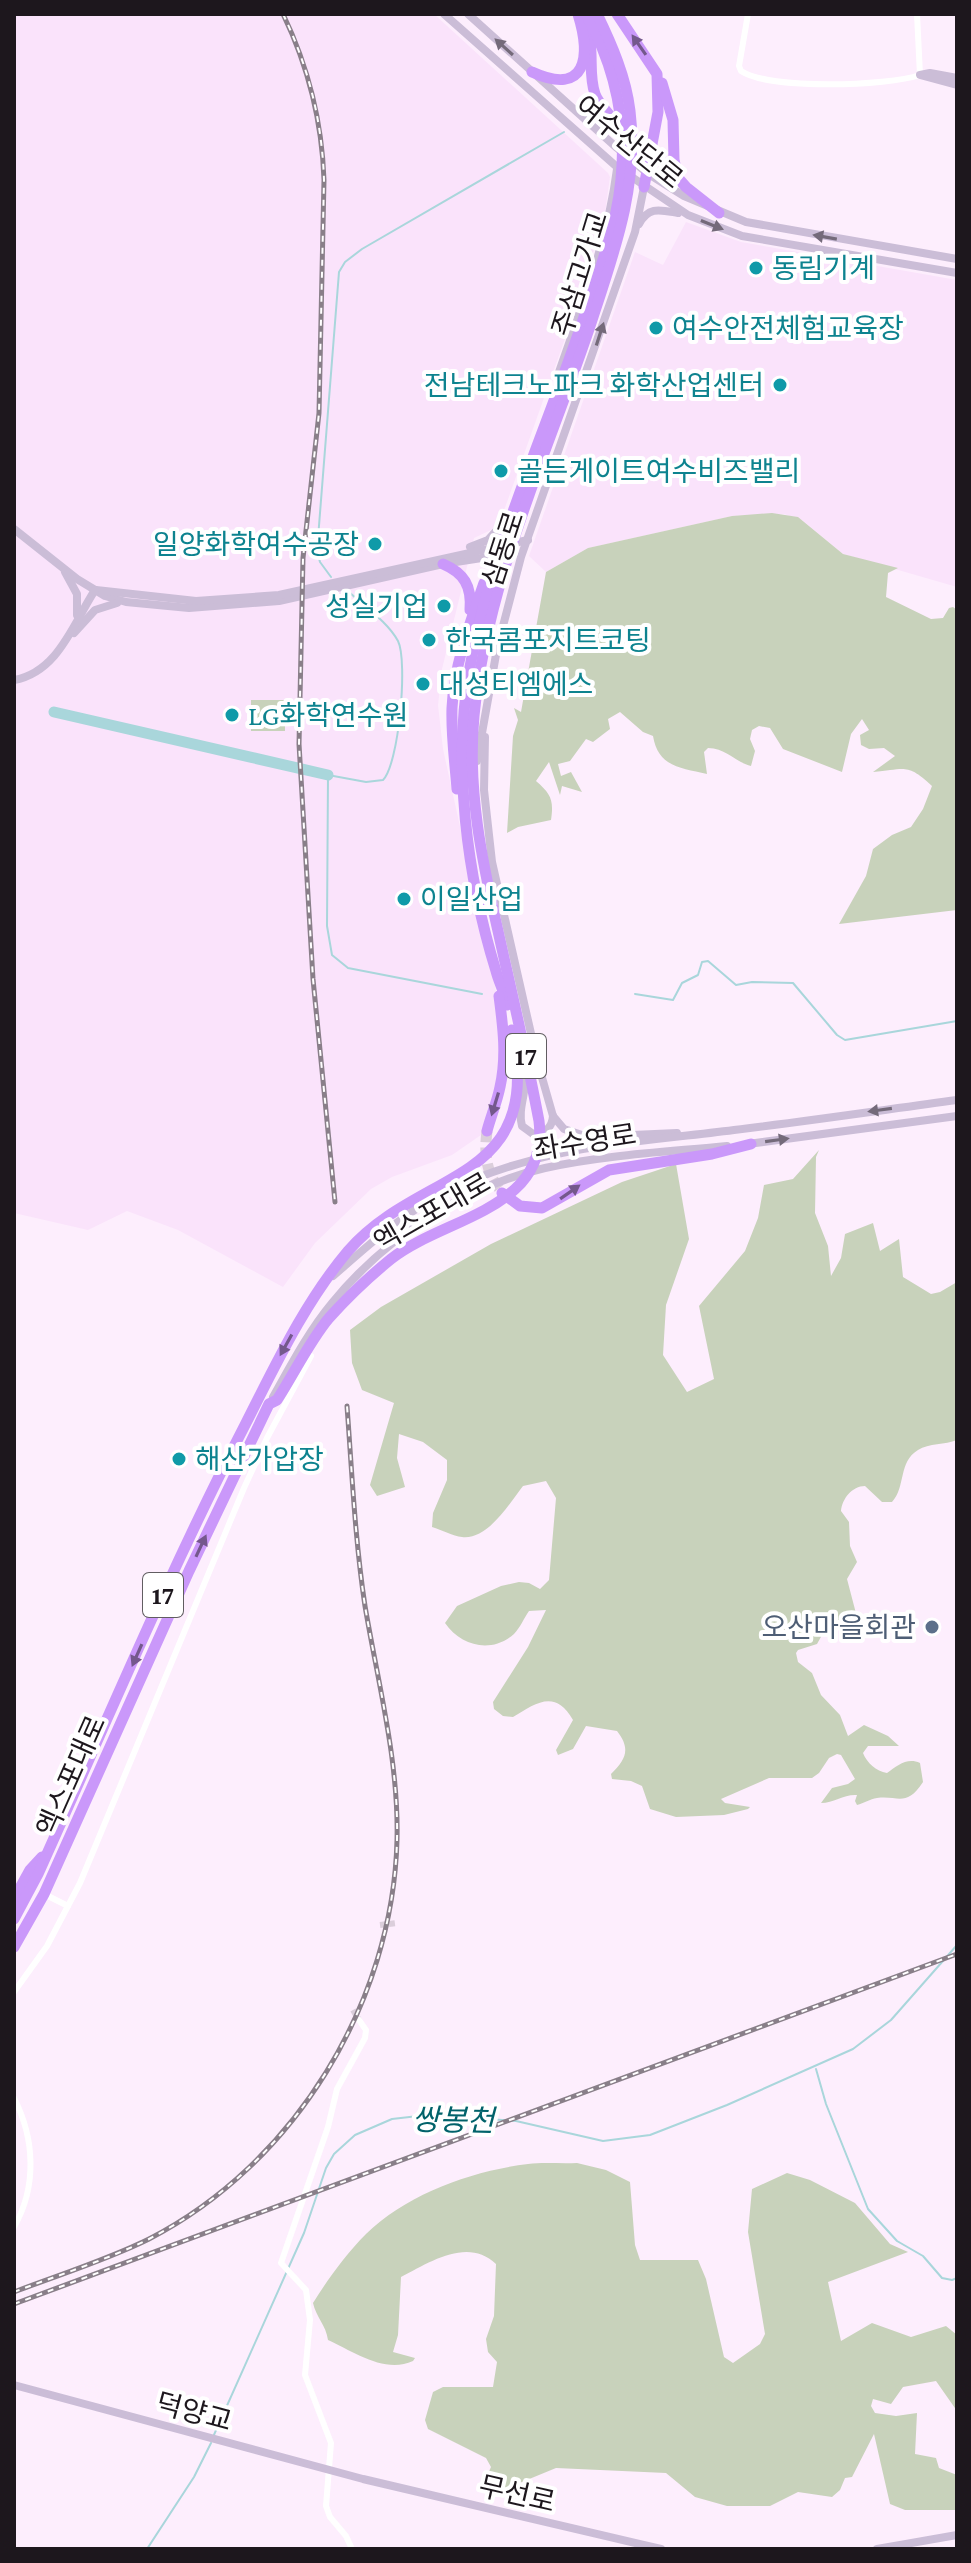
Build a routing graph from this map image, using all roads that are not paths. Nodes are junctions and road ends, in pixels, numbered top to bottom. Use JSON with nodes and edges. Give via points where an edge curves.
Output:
{"nodes":[{"id":1,"x":444,"y":14,"type":"edge"},
{"id":2,"x":468,"y":14,"type":"edge"},
{"id":3,"x":578,"y":14,"type":"edge"},
{"id":4,"x":586,"y":14,"type":"edge"},
{"id":5,"x":597,"y":14,"type":"edge"},
{"id":6,"x":617,"y":14,"type":"edge"},
{"id":7,"x":748,"y":14,"type":"edge"},
{"id":8,"x":917,"y":14,"type":"edge"},
{"id":9,"x":532,"y":72,"type":"junction"},
{"id":10,"x":657,"y":74,"type":"junction"},
{"id":11,"x":920,"y":75,"type":"junction"},
{"id":12,"x":957,"y":78,"type":"edge"},
{"id":13,"x":957,"y":85,"type":"edge"},
{"id":14,"x":625,"y":110,"type":"junction"},
{"id":15,"x":617,"y":148,"type":"junction"},
{"id":16,"x":617,"y":167,"type":"junction"},
{"id":17,"x":647,"y":173,"type":"junction"},
{"id":18,"x":644,"y":187,"type":"junction"},
{"id":19,"x":719,"y":213,"type":"junction"},
{"id":20,"x":688,"y":215,"type":"junction"},
{"id":21,"x":635,"y":232,"type":"junction"},
{"id":22,"x":957,"y":259,"type":"edge"},
{"id":23,"x":957,"y":273,"type":"edge"},
{"id":24,"x":507,"y":519,"type":"junction"},
{"id":25,"x":14,"y":529,"type":"edge"},
{"id":26,"x":528,"y":540,"type":"junction"},
{"id":27,"x":496,"y":551,"type":"junction"},
{"id":28,"x":523,"y":552,"type":"junction"},
{"id":29,"x":442,"y":560,"type":"junction"},
{"id":30,"x":60,"y":565,"type":"junction"},
{"id":31,"x":95,"y":590,"type":"junction"},
{"id":32,"x":126,"y":602,"type":"junction"},
{"id":33,"x":76,"y":621,"type":"junction"},
{"id":34,"x":479,"y":627,"type":"junction"},
{"id":35,"x":65,"y":642,"type":"junction"},
{"id":36,"x":14,"y":680,"type":"edge"},
{"id":37,"x":487,"y":698,"type":"junction"},
{"id":38,"x":476,"y":809,"type":"junction"},
{"id":39,"x":474,"y":847,"type":"junction"},
{"id":40,"x":496,"y":971,"type":"junction"},
{"id":41,"x":519,"y":1061,"type":"junction"},
{"id":42,"x":957,"y":1100,"type":"edge"},
{"id":43,"x":553,"y":1116,"type":"junction"},
{"id":44,"x":957,"y":1116,"type":"edge"},
{"id":45,"x":487,"y":1131,"type":"tunnel mouth"},
{"id":46,"x":693,"y":1135,"type":"junction"},
{"id":47,"x":751,"y":1144,"type":"junction"},
{"id":48,"x":502,"y":1192,"type":"tunnel mouth"},
{"id":49,"x":329,"y":1280,"type":"junction"},
{"id":50,"x":311,"y":1356,"type":"dead end"},
{"id":51,"x":284,"y":1398,"type":"junction"},
{"id":52,"x":269,"y":1404,"type":"junction"},
{"id":53,"x":48,"y":1851,"type":"junction"},
{"id":54,"x":77,"y":1867,"type":"dead end"},
{"id":55,"x":85,"y":1872,"type":"junction"},
{"id":56,"x":44,"y":1894,"type":"junction"},
{"id":57,"x":14,"y":1899,"type":"edge"},
{"id":58,"x":68,"y":1906,"type":"junction"},
{"id":59,"x":14,"y":1919,"type":"edge"},
{"id":60,"x":38,"y":1940,"type":"dead end"},
{"id":61,"x":47,"y":1946,"type":"junction"},
{"id":62,"x":14,"y":1947,"type":"edge"},
{"id":63,"x":14,"y":1992,"type":"edge"},
{"id":64,"x":359,"y":2020,"type":"tunnel mouth"},
{"id":65,"x":14,"y":2098,"type":"edge"},
{"id":66,"x":14,"y":2227,"type":"edge"},
{"id":67,"x":14,"y":2385,"type":"edge"},
{"id":68,"x":363,"y":2479,"type":"joint"},
{"id":69,"x":957,"y":2535,"type":"edge"},
{"id":70,"x":352,"y":2549,"type":"edge"},
{"id":71,"x":661,"y":2549,"type":"edge"},
{"id":72,"x":877,"y":2549,"type":"edge"}],
"edges":[{"from":1,"to":16,"type":"street","name":"여수산단로"},
{"from":9,"to":2,"type":"street","name":"여수산단로","one_way":true},
{"from":3,"to":9,"type":"highway","via":[[585,45],[578,71],[560,81]]},
{"from":3,"to":15,"type":"highway","via":[[591,41],[594,91],[615,122]]},
{"from":4,"to":14,"type":"highway","number":"17"},
{"from":5,"to":14,"type":"highway","number":"17","via":[[624,79]]},
{"from":10,"to":6,"type":"highway","one_way":true},
{"from":7,"to":11,"type":"street","via":[[739,66],[747,75],[812,84]]},
{"from":8,"to":11,"type":"street"},
{"from":9,"to":15,"type":"street","name":"여수산단로"},
{"from":10,"to":17,"type":"highway","via":[[659,102]]},
{"from":10,"to":19,"type":"highway","via":[[670,105],[678,178]]},
{"from":11,"to":12,"type":"street"},
{"from":11,"to":13,"type":"street"},
{"from":14,"to":34,"type":"highway","name":"주삼고가교","number":"17","via":[[631,168],[624,218],[566,400]]},
{"from":15,"to":16,"type":"street","name":"삼동로"},
{"from":15,"to":17,"type":"street","name":"여수산단로"},
{"from":16,"to":18,"type":"street","name":"여수산단로"},
{"from":16,"to":24,"type":"street","name":"삼동로","via":[[585,298]]},
{"from":17,"to":18,"type":"highway"},
{"from":17,"to":19,"type":"street","name":"여수산단로"},
{"from":18,"to":20,"type":"street","name":"여수산단로"},
{"from":18,"to":21,"type":"street","name":"삼동로"},
{"from":22,"to":19,"type":"street","name":"여수산단로","one_way":true},
{"from":20,"to":21,"type":"street","via":[[653,209]]},
{"from":20,"to":23,"type":"street","name":"여수산단로","one_way":true,"via":[[742,236]]},
{"from":26,"to":21,"type":"street","name":"삼동로","one_way":true},
{"from":24,"to":27,"type":"street","name":"삼동로"},
{"from":24,"to":29,"type":"street","via":[[488,540]]},
{"from":25,"to":30,"type":"street"},
{"from":26,"to":27,"type":"street"},
{"from":26,"to":28,"type":"street","name":"삼동로"},
{"from":27,"to":28,"type":"street"},
{"from":27,"to":29,"type":"street"},
{"from":27,"to":34,"type":"highway"},
{"from":28,"to":37,"type":"street","name":"삼동로"},
{"from":29,"to":31,"type":"street","via":[[244,598],[189,601]]},
{"from":29,"to":32,"type":"street","via":[[259,604],[189,608]]},
{"from":29,"to":34,"type":"highway","via":[[469,586]]},
{"from":30,"to":31,"type":"street"},
{"from":30,"to":33,"type":"street","via":[[77,594]]},
{"from":31,"to":32,"type":"street"},
{"from":31,"to":33,"type":"street"},
{"from":32,"to":35,"type":"street","via":[[95,610]]},
{"from":33,"to":35,"type":"street"},
{"from":34,"to":38,"type":"highway","name":"엑스포대로","number":"17","via":[[473,719]]},
{"from":34,"to":39,"type":"highway","name":"엑스포대로","number":"17","via":[[462,751]]},
{"from":35,"to":36,"type":"street","via":[[44,667]]},
{"from":37,"to":38,"type":"street"},
{"from":37,"to":43,"type":"street","via":[[484,790],[492,862]]},
{"from":38,"to":39,"type":"highway","name":"엑스포대로","number":"17"},
{"from":39,"to":40,"type":"highway","name":"엑스포대로","number":"17"},
{"from":39,"to":51,"type":"highway","name":"엑스포대로","number":"17","via":[[535,1099],[540,1135],[533,1166],[503,1200],[392,1258],[328,1319]]},
{"from":40,"to":41,"type":"highway","name":"엑스포대로","number":"17"},
{"from":40,"to":45,"type":"highway","one_way":true,"via":[[504,1054]]},
{"from":41,"to":43,"type":"street","via":[[526,1078],[522,1126],[533,1134],[543,1133]]},
{"from":41,"to":49,"type":"highway","name":"엑스포대로","number":"17","via":[[512,1110],[495,1145],[472,1168],[379,1223],[347,1253]]},
{"from":42,"to":46,"type":"street","name":"좌수영로","one_way":true},
{"from":43,"to":46,"type":"street","via":[[564,1129],[588,1137]]},
{"from":47,"to":44,"type":"street","name":"좌수영로","one_way":true},
{"from":46,"to":49,"type":"street","name":"좌수영로","via":[[574,1149],[498,1170],[414,1210]]},
{"from":48,"to":47,"type":"highway","one_way":true,"via":[[520,1206],[542,1208],[609,1170]]},
{"from":47,"to":52,"type":"street","name":"좌수영로","via":[[599,1158],[541,1169],[443,1209],[388,1246],[332,1303]]},
{"from":49,"to":53,"type":"highway","name":"엑스포대로","number":"17","one_way":true,"via":[[303,1314],[225,1461]]},
{"from":50,"to":51,"type":"street"},
{"from":51,"to":52,"type":"highway","name":"엑스포대로","number":"17"},
{"from":51,"to":55,"type":"street"},
{"from":56,"to":52,"type":"highway","name":"엑스포대로","number":"17","one_way":true},
{"from":53,"to":57,"type":"highway"},
{"from":53,"to":59,"type":"highway","name":"엑스포대로","number":"17"},
{"from":54,"to":55,"type":"street"},
{"from":55,"to":58,"type":"street"},
{"from":56,"to":58,"type":"street"},
{"from":56,"to":62,"type":"highway","name":"엑스포대로","number":"17"},
{"from":58,"to":61,"type":"street"},
{"from":60,"to":61,"type":"street"},
{"from":61,"to":63,"type":"street"},
{"from":64,"to":70,"type":"street","via":[[365,2038],[337,2089],[282,2264],[305,2286],[310,2314],[304,2368],[331,2443],[326,2506]]},
{"from":65,"to":66,"type":"street","via":[[27,2131],[31,2166],[29,2191]]},
{"from":67,"to":68,"type":"street","name":"덕양교"},
{"from":68,"to":71,"type":"street","name":"무선로"},
{"from":69,"to":72,"type":"street"}]}
